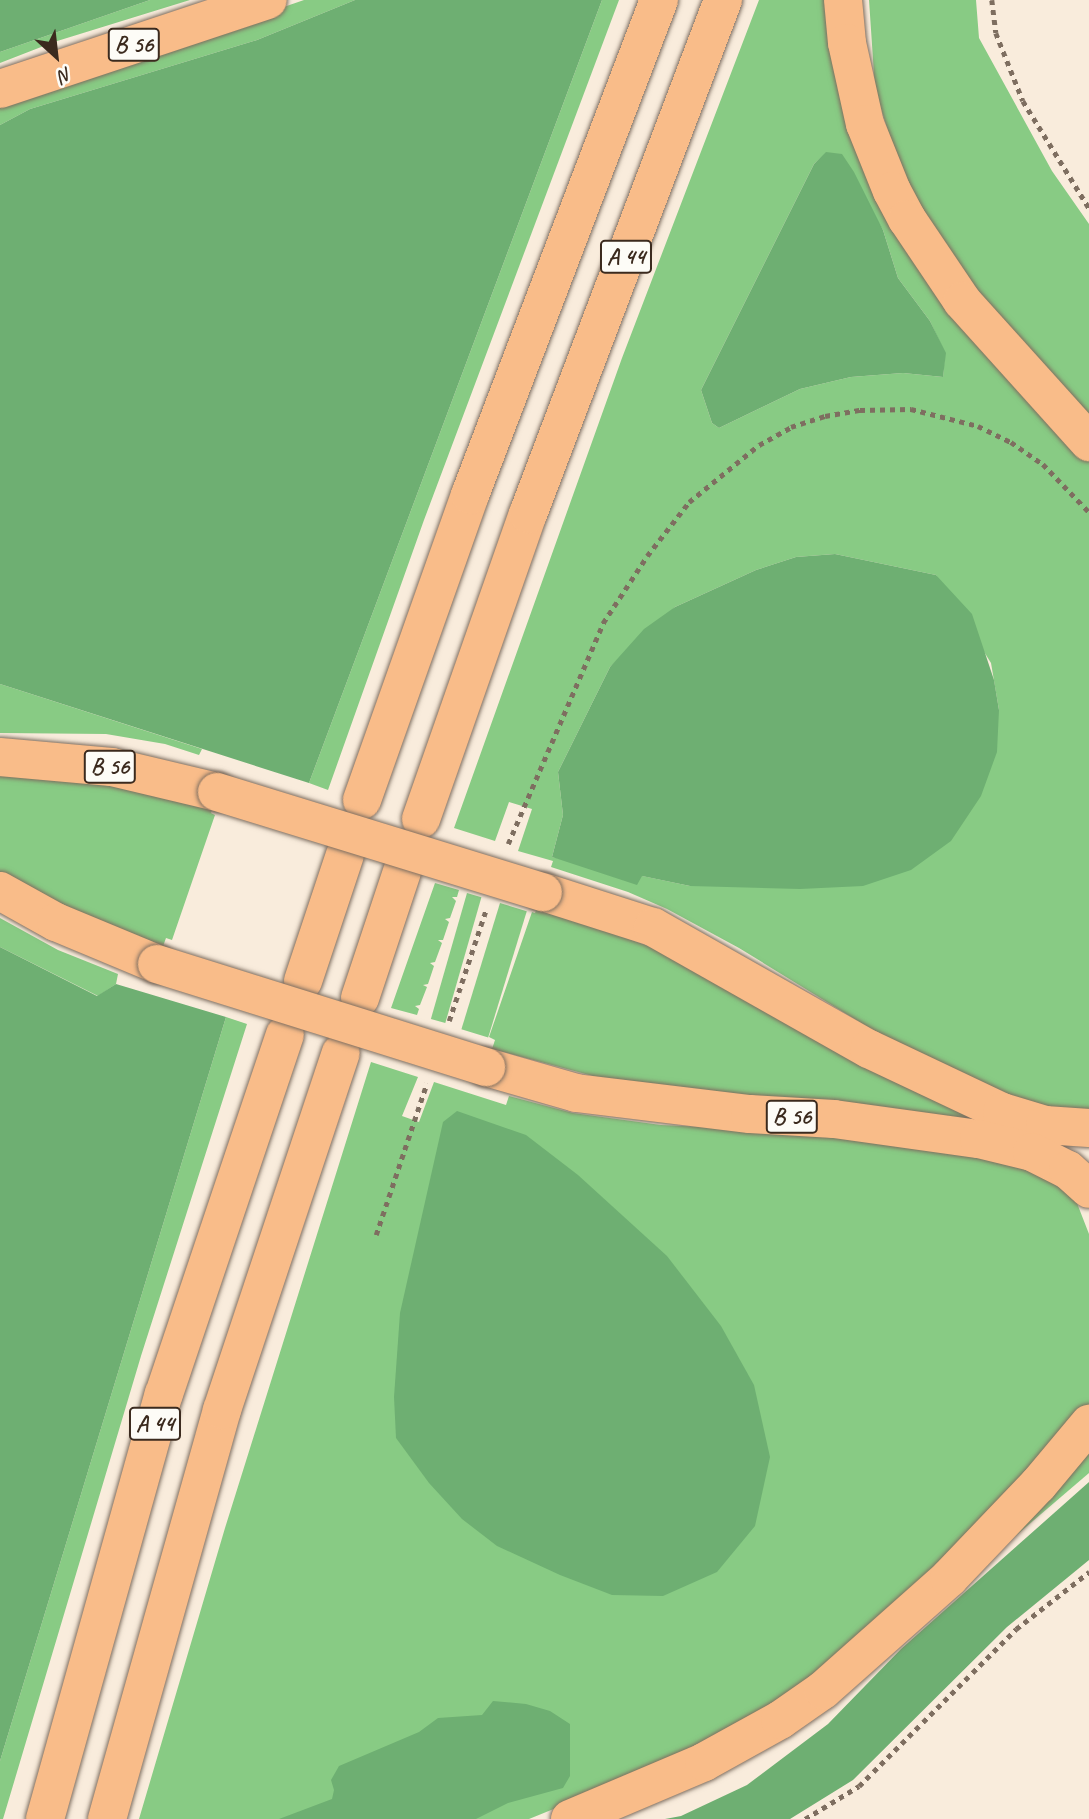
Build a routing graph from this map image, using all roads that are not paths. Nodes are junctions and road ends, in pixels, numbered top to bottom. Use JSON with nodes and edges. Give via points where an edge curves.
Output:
{"nodes":[{"id":1,"x":268,"y":0,"type":"edge"},
{"id":2,"x":660,"y":0,"type":"edge"},
{"id":3,"x":723,"y":0,"type":"edge"},
{"id":4,"x":843,"y":0,"type":"edge"},
{"id":5,"x":0,"y":89,"type":"edge"},
{"id":6,"x":1089,"y":442,"type":"edge"},
{"id":7,"x":0,"y":757,"type":"edge"},
{"id":8,"x":362,"y":800,"type":"dead end"},
{"id":9,"x":421,"y":819,"type":"dead end"},
{"id":10,"x":345,"y":855,"type":"dead end"},
{"id":11,"x":402,"y":872,"type":"dead end"},
{"id":12,"x":0,"y":891,"type":"edge"},
{"id":13,"x":303,"y":981,"type":"dead end"},
{"id":14,"x":360,"y":998,"type":"dead end"},
{"id":15,"x":285,"y":1035,"type":"dead end"},
{"id":16,"x":341,"y":1053,"type":"dead end"},
{"id":17,"x":1089,"y":1128,"type":"edge"},
{"id":18,"x":1089,"y":1189,"type":"edge"},
{"id":19,"x":1089,"y":1424,"type":"edge"},
{"id":20,"x":45,"y":1819,"type":"edge"},
{"id":21,"x":107,"y":1819,"type":"edge"},
{"id":22,"x":570,"y":1819,"type":"edge"}],
"edges":[{"from":1,"to":5,"type":"main road","number":"B 56"},
{"from":2,"to":8,"type":"main road","number":"A 44","via":[[470,495]]},
{"from":3,"to":9,"type":"main road","number":"A 44","via":[[528,514]]},
{"from":4,"to":6,"type":"main road","via":[[856,95],[876,155],[907,219],[962,301]]},
{"from":7,"to":17,"type":"main road","number":"B 56","bridge":true,"via":[[112,767],[217,792],[653,927],[869,1049],[1002,1112],[1045,1125]]},
{"from":10,"to":13,"type":"main road"},
{"from":11,"to":14,"type":"main road"},
{"from":12,"to":18,"type":"main road","number":"B 56","bridge":true,"via":[[56,922],[156,964],[576,1093],[979,1139],[1032,1152],[1068,1170]]},
{"from":15,"to":20,"type":"main road","number":"A 44","via":[[164,1394]]},
{"from":16,"to":21,"type":"main road","number":"A 44","via":[[222,1410]]},
{"from":19,"to":22,"type":"main road","via":[[949,1578],[823,1690],[704,1762]]}]}
